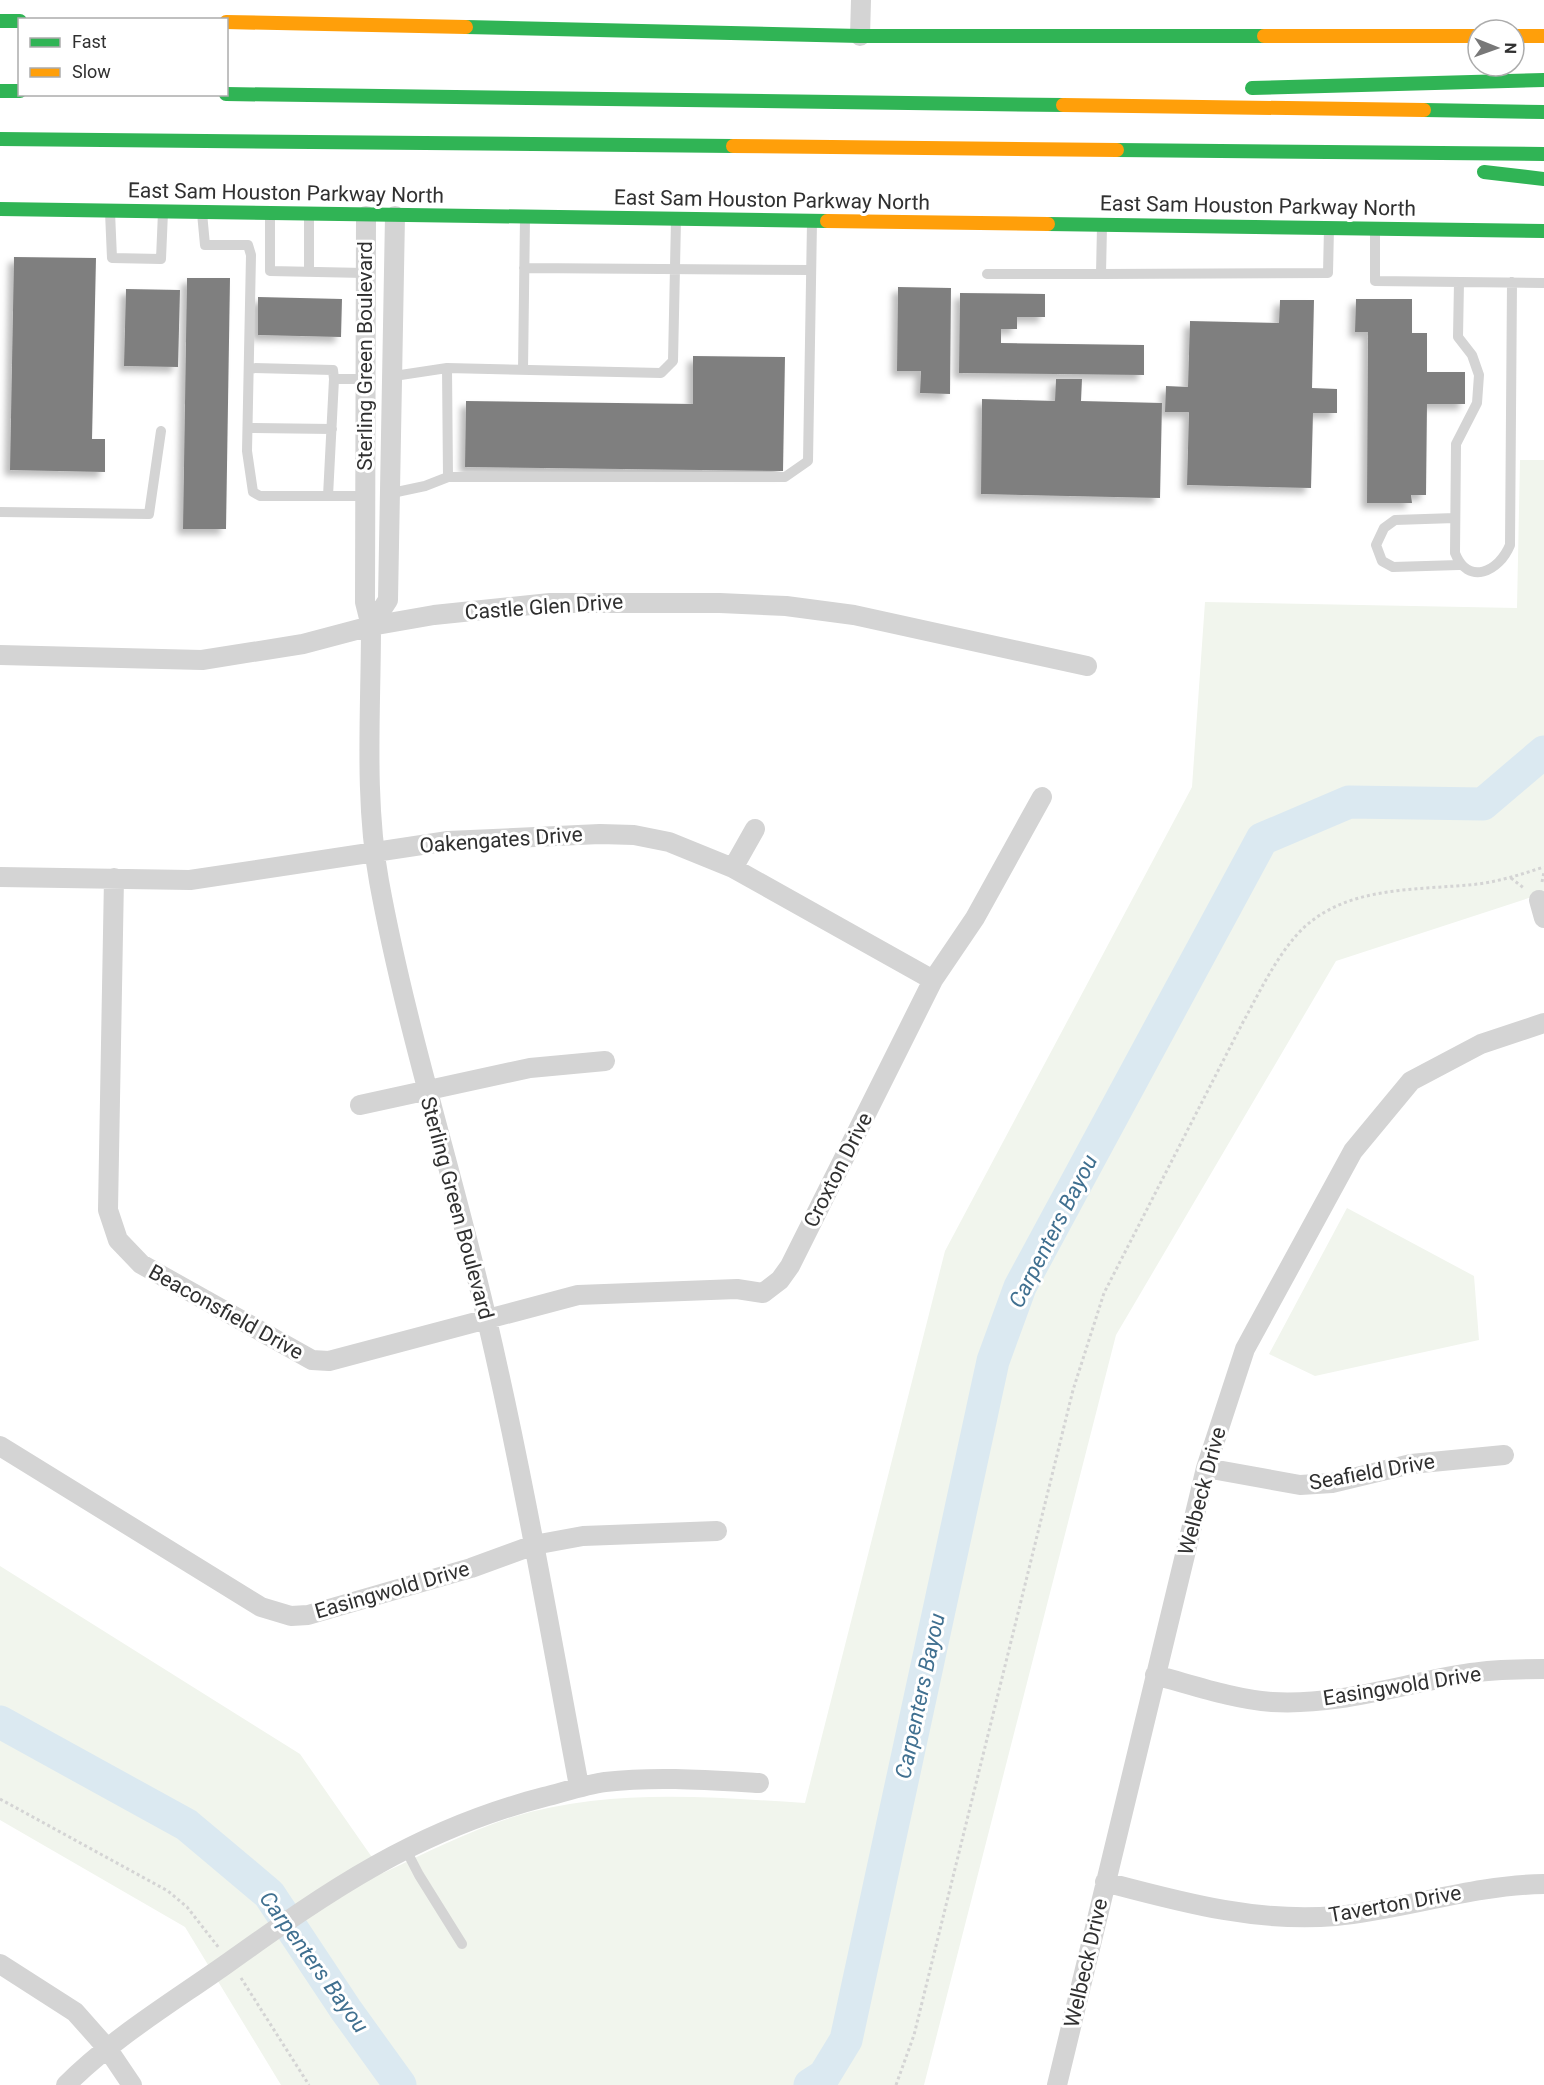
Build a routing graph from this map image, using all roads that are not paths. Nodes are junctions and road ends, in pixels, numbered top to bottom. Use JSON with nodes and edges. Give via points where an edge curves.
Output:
{"nodes":[{"id":1,"x":861,"y":0,"type":"edge"},
{"id":2,"x":0,"y":21,"type":"edge"},
{"id":3,"x":18,"y":21,"type":"edge"},
{"id":4,"x":228,"y":22,"type":"edge"},
{"id":5,"x":861,"y":36,"type":"junction"},
{"id":6,"x":1466,"y":36,"type":"edge"},
{"id":7,"x":1526,"y":36,"type":"edge"},
{"id":8,"x":1544,"y":36,"type":"edge"},
{"id":9,"x":1544,"y":80,"type":"edge"},
{"id":10,"x":1236,"y":88,"type":"dead end"},
{"id":11,"x":0,"y":91,"type":"edge"},
{"id":12,"x":18,"y":91,"type":"edge"},
{"id":13,"x":1130,"y":91,"type":"dead end"},
{"id":14,"x":228,"y":94,"type":"edge"},
{"id":15,"x":1033,"y":107,"type":"junction"},
{"id":16,"x":1544,"y":112,"type":"edge"},
{"id":17,"x":0,"y":139,"type":"edge"},
{"id":18,"x":1015,"y":150,"type":"junction"},
{"id":19,"x":1544,"y":154,"type":"edge"},
{"id":20,"x":1440,"y":167,"type":"dead end"},
{"id":21,"x":1474,"y":171,"type":"dead end"},
{"id":22,"x":1544,"y":179,"type":"edge"},
{"id":23,"x":0,"y":209,"type":"edge"},
{"id":24,"x":110,"y":211,"type":"junction"},
{"id":25,"x":163,"y":212,"type":"junction"},
{"id":26,"x":202,"y":213,"type":"junction"},
{"id":27,"x":270,"y":214,"type":"junction"},
{"id":28,"x":309,"y":215,"type":"junction"},
{"id":29,"x":366,"y":216,"type":"junction"},
{"id":30,"x":395,"y":216,"type":"junction"},
{"id":31,"x":525,"y":218,"type":"junction"},
{"id":32,"x":676,"y":220,"type":"junction"},
{"id":33,"x":812,"y":221,"type":"junction"},
{"id":34,"x":1102,"y":225,"type":"junction"},
{"id":35,"x":1329,"y":228,"type":"junction"},
{"id":36,"x":1375,"y":228,"type":"junction"},
{"id":37,"x":1544,"y":231,"type":"edge"},
{"id":38,"x":524,"y":268,"type":"junction"},
{"id":39,"x":675,"y":268,"type":"junction"},
{"id":40,"x":811,"y":270,"type":"junction"},
{"id":41,"x":309,"y":272,"type":"junction"},
{"id":42,"x":365,"y":273,"type":"junction"},
{"id":43,"x":987,"y":274,"type":"dead end"},
{"id":44,"x":1101,"y":274,"type":"junction"},
{"id":45,"x":1459,"y":282,"type":"junction"},
{"id":46,"x":1512,"y":282,"type":"junction"},
{"id":47,"x":1544,"y":283,"type":"edge"},
{"id":48,"x":249,"y":368,"type":"junction"},
{"id":49,"x":447,"y":368,"type":"junction"},
{"id":50,"x":523,"y":370,"type":"junction"},
{"id":51,"x":394,"y":376,"type":"junction"},
{"id":52,"x":334,"y":379,"type":"junction"},
{"id":53,"x":365,"y":379,"type":"junction"},
{"id":54,"x":248,"y":428,"type":"junction"},
{"id":55,"x":332,"y":429,"type":"junction"},
{"id":56,"x":160,"y":431,"type":"dead end"},
{"id":57,"x":448,"y":477,"type":"junction"},
{"id":58,"x":392,"y":493,"type":"junction"},
{"id":59,"x":328,"y":496,"type":"junction"},
{"id":60,"x":365,"y":496,"type":"junction"},
{"id":61,"x":0,"y":512,"type":"edge"},
{"id":62,"x":1455,"y":518,"type":"junction"},
{"id":63,"x":1459,"y":565,"type":"junction"},
{"id":64,"x":371,"y":626,"type":"junction"},
{"id":65,"x":0,"y":655,"type":"edge"},
{"id":66,"x":1087,"y":666,"type":"dead end"},
{"id":67,"x":1042,"y":796,"type":"dead end"},
{"id":68,"x":755,"y":829,"type":"dead end"},
{"id":69,"x":375,"y":854,"type":"junction"},
{"id":70,"x":733,"y":868,"type":"junction"},
{"id":71,"x":0,"y":877,"type":"edge"},
{"id":72,"x":114,"y":878,"type":"junction"},
{"id":73,"x":933,"y":980,"type":"junction"},
{"id":74,"x":1544,"y":1023,"type":"edge"},
{"id":75,"x":605,"y":1061,"type":"dead end"},
{"id":76,"x":426,"y":1090,"type":"junction"},
{"id":77,"x":360,"y":1105,"type":"dead end"},
{"id":78,"x":487,"y":1319,"type":"junction"},
{"id":79,"x":0,"y":1446,"type":"edge"},
{"id":80,"x":1504,"y":1455,"type":"dead end"},
{"id":81,"x":1206,"y":1468,"type":"junction"},
{"id":82,"x":717,"y":1531,"type":"dead end"},
{"id":83,"x":534,"y":1545,"type":"junction"},
{"id":84,"x":1544,"y":1669,"type":"edge"},
{"id":85,"x":1155,"y":1676,"type":"junction"},
{"id":86,"x":759,"y":1783,"type":"dead end"},
{"id":87,"x":579,"y":1786,"type":"junction"},
{"id":88,"x":405,"y":1848,"type":"junction"},
{"id":89,"x":1105,"y":1882,"type":"junction"},
{"id":90,"x":1544,"y":1884,"type":"edge"},
{"id":91,"x":462,"y":1944,"type":"dead end"},
{"id":92,"x":0,"y":1964,"type":"edge"},
{"id":93,"x":107,"y":2048,"type":"junction"},
{"id":94,"x":66,"y":2085,"type":"edge"},
{"id":95,"x":132,"y":2085,"type":"edge"},
{"id":96,"x":1057,"y":2085,"type":"edge"}],
"edges":[{"from":1,"to":5,"type":"street"},
{"from":2,"to":3,"type":"main road"},
{"from":4,"to":5,"type":"main road"},
{"from":5,"to":6,"type":"main road"},
{"from":7,"to":8,"type":"main road"},
{"from":9,"to":10,"type":"main road"},
{"from":11,"to":12,"type":"main road"},
{"from":13,"to":15,"type":"main road","via":[[1071,93]]},
{"from":14,"to":15,"type":"main road"},
{"from":15,"to":16,"type":"main road"},
{"from":17,"to":18,"type":"main road"},
{"from":18,"to":19,"type":"main road"},
{"from":18,"to":20,"type":"main road","via":[[1125,161]]},
{"from":21,"to":22,"type":"main road"},
{"from":23,"to":24,"type":"main road","name":"East Sam Houston Parkway North"},
{"from":24,"to":25,"type":"main road","name":"East Sam Houston Parkway North"},
{"from":24,"to":25,"type":"lane","via":[[112,258],[161,259]]},
{"from":25,"to":26,"type":"main road","name":"East Sam Houston Parkway North"},
{"from":26,"to":27,"type":"main road","name":"East Sam Houston Parkway North"},
{"from":26,"to":48,"type":"lane","via":[[206,246],[248,245]]},
{"from":27,"to":28,"type":"main road","name":"East Sam Houston Parkway North"},
{"from":27,"to":41,"type":"lane","via":[[270,272]]},
{"from":28,"to":29,"type":"main road","name":"East Sam Houston Parkway North"},
{"from":28,"to":41,"type":"lane"},
{"from":29,"to":30,"type":"main road","name":"East Sam Houston Parkway North"},
{"from":29,"to":42,"type":"street","name":"Sterling Green Boulevard"},
{"from":30,"to":31,"type":"main road","name":"East Sam Houston Parkway North"},
{"from":30,"to":51,"type":"street","name":"Sterling Green Boulevard"},
{"from":31,"to":32,"type":"main road","name":"East Sam Houston Parkway North"},
{"from":31,"to":38,"type":"lane"},
{"from":32,"to":33,"type":"main road","name":"East Sam Houston Parkway North"},
{"from":32,"to":39,"type":"lane"},
{"from":33,"to":34,"type":"main road","name":"East Sam Houston Parkway North"},
{"from":33,"to":40,"type":"lane"},
{"from":34,"to":35,"type":"main road","name":"East Sam Houston Parkway North"},
{"from":34,"to":44,"type":"lane"},
{"from":35,"to":36,"type":"main road","name":"East Sam Houston Parkway North"},
{"from":35,"to":44,"type":"lane","via":[[1328,273]]},
{"from":36,"to":37,"type":"main road","name":"East Sam Houston Parkway North"},
{"from":36,"to":45,"type":"lane","via":[[1375,280]]},
{"from":38,"to":39,"type":"lane"},
{"from":38,"to":50,"type":"lane"},
{"from":39,"to":40,"type":"lane"},
{"from":39,"to":50,"type":"lane","via":[[673,361],[662,373]]},
{"from":40,"to":57,"type":"lane","via":[[808,461],[785,477]]},
{"from":41,"to":42,"type":"lane"},
{"from":42,"to":53,"type":"street","name":"Sterling Green Boulevard"},
{"from":43,"to":44,"type":"lane"},
{"from":45,"to":46,"type":"lane"},
{"from":45,"to":62,"type":"lane","via":[[1458,337],[1472,355],[1479,375],[1477,403],[1456,444]]},
{"from":46,"to":47,"type":"lane"},
{"from":46,"to":63,"type":"lane","via":[[1510,545],[1495,568],[1470,571]]},
{"from":48,"to":52,"type":"lane","via":[[333,370]]},
{"from":48,"to":54,"type":"lane"},
{"from":49,"to":50,"type":"lane"},
{"from":49,"to":51,"type":"lane"},
{"from":49,"to":57,"type":"lane"},
{"from":51,"to":58,"type":"street","name":"Sterling Green Boulevard"},
{"from":52,"to":53,"type":"lane"},
{"from":52,"to":55,"type":"lane"},
{"from":53,"to":60,"type":"street","name":"Sterling Green Boulevard"},
{"from":54,"to":55,"type":"lane"},
{"from":54,"to":59,"type":"lane","via":[[253,492],[260,496]]},
{"from":55,"to":59,"type":"lane"},
{"from":56,"to":61,"type":"lane","via":[[149,514]]},
{"from":57,"to":58,"type":"lane"},
{"from":58,"to":60,"type":"street","name":"Sterling Green Boulevard"},
{"from":58,"to":64,"type":"street","name":"Sterling Green Boulevard","via":[[388,600]]},
{"from":59,"to":60,"type":"lane"},
{"from":60,"to":64,"type":"street","name":"Sterling Green Boulevard","via":[[365,602]]},
{"from":62,"to":63,"type":"lane"},
{"from":62,"to":63,"type":"lane","via":[[1395,520],[1384,528],[1376,545],[1382,561],[1393,567]]},
{"from":64,"to":65,"type":"street","name":"Castle Glen Drive","via":[[303,644],[202,660]]},
{"from":64,"to":66,"type":"street","name":"Castle Glen Drive","via":[[549,603],[731,603],[854,615]]},
{"from":64,"to":69,"type":"street","name":"Sterling Green Boulevard"},
{"from":67,"to":73,"type":"street","name":"Croxton Drive","via":[[975,918]]},
{"from":68,"to":70,"type":"street"},
{"from":69,"to":70,"type":"street","name":"Oakengates Drive","via":[[448,841],[634,835],[669,842]]},
{"from":69,"to":72,"type":"street","name":"Oakengates Drive","via":[[190,880]]},
{"from":69,"to":76,"type":"street","name":"Sterling Green Boulevard"},
{"from":70,"to":73,"type":"street","name":"Oakengates Drive"},
{"from":71,"to":72,"type":"street","name":"Oakengates Drive"},
{"from":72,"to":78,"type":"street","name":"Beaconsfield Drive","via":[[108,1210],[118,1240],[141,1264],[312,1360],[329,1361]]},
{"from":73,"to":78,"type":"street","name":"Croxton Drive","via":[[790,1266],[763,1293],[737,1289],[578,1295]]},
{"from":74,"to":81,"type":"street","name":"Welbeck Drive","via":[[1481,1044],[1411,1081],[1353,1150],[1245,1349]]},
{"from":75,"to":76,"type":"street","via":[[530,1068]]},
{"from":76,"to":77,"type":"street"},
{"from":76,"to":78,"type":"street","name":"Sterling Green Boulevard"},
{"from":78,"to":83,"type":"street","name":"Sterling Green Boulevard"},
{"from":79,"to":83,"type":"street","name":"Easingwold Drive","via":[[261,1607],[291,1616],[344,1607]]},
{"from":80,"to":81,"type":"street","name":"Seafield Drive","via":[[1411,1464],[1332,1483],[1300,1485]]},
{"from":81,"to":85,"type":"street","name":"Welbeck Drive"},
{"from":82,"to":83,"type":"street","name":"Easingwold Drive","via":[[583,1536]]},
{"from":83,"to":87,"type":"street","name":"Sterling Green Boulevard"},
{"from":84,"to":85,"type":"street","name":"Easingwold Drive","via":[[1473,1673],[1352,1698],[1282,1701],[1245,1698]]},
{"from":85,"to":89,"type":"street","name":"Welbeck Drive"},
{"from":86,"to":87,"type":"street","via":[[663,1778]]},
{"from":87,"to":88,"type":"street","via":[[509,1806]]},
{"from":88,"to":91,"type":"lane"},
{"from":88,"to":93,"type":"street","via":[[355,1875]]},
{"from":89,"to":90,"type":"street","name":"Taverton Drive","via":[[1204,1908],[1291,1917],[1374,1911],[1491,1887]]},
{"from":89,"to":96,"type":"street","name":"Welbeck Drive"},
{"from":92,"to":93,"type":"street","via":[[75,2012]]},
{"from":93,"to":94,"type":"street"},
{"from":93,"to":95,"type":"street"}]}
